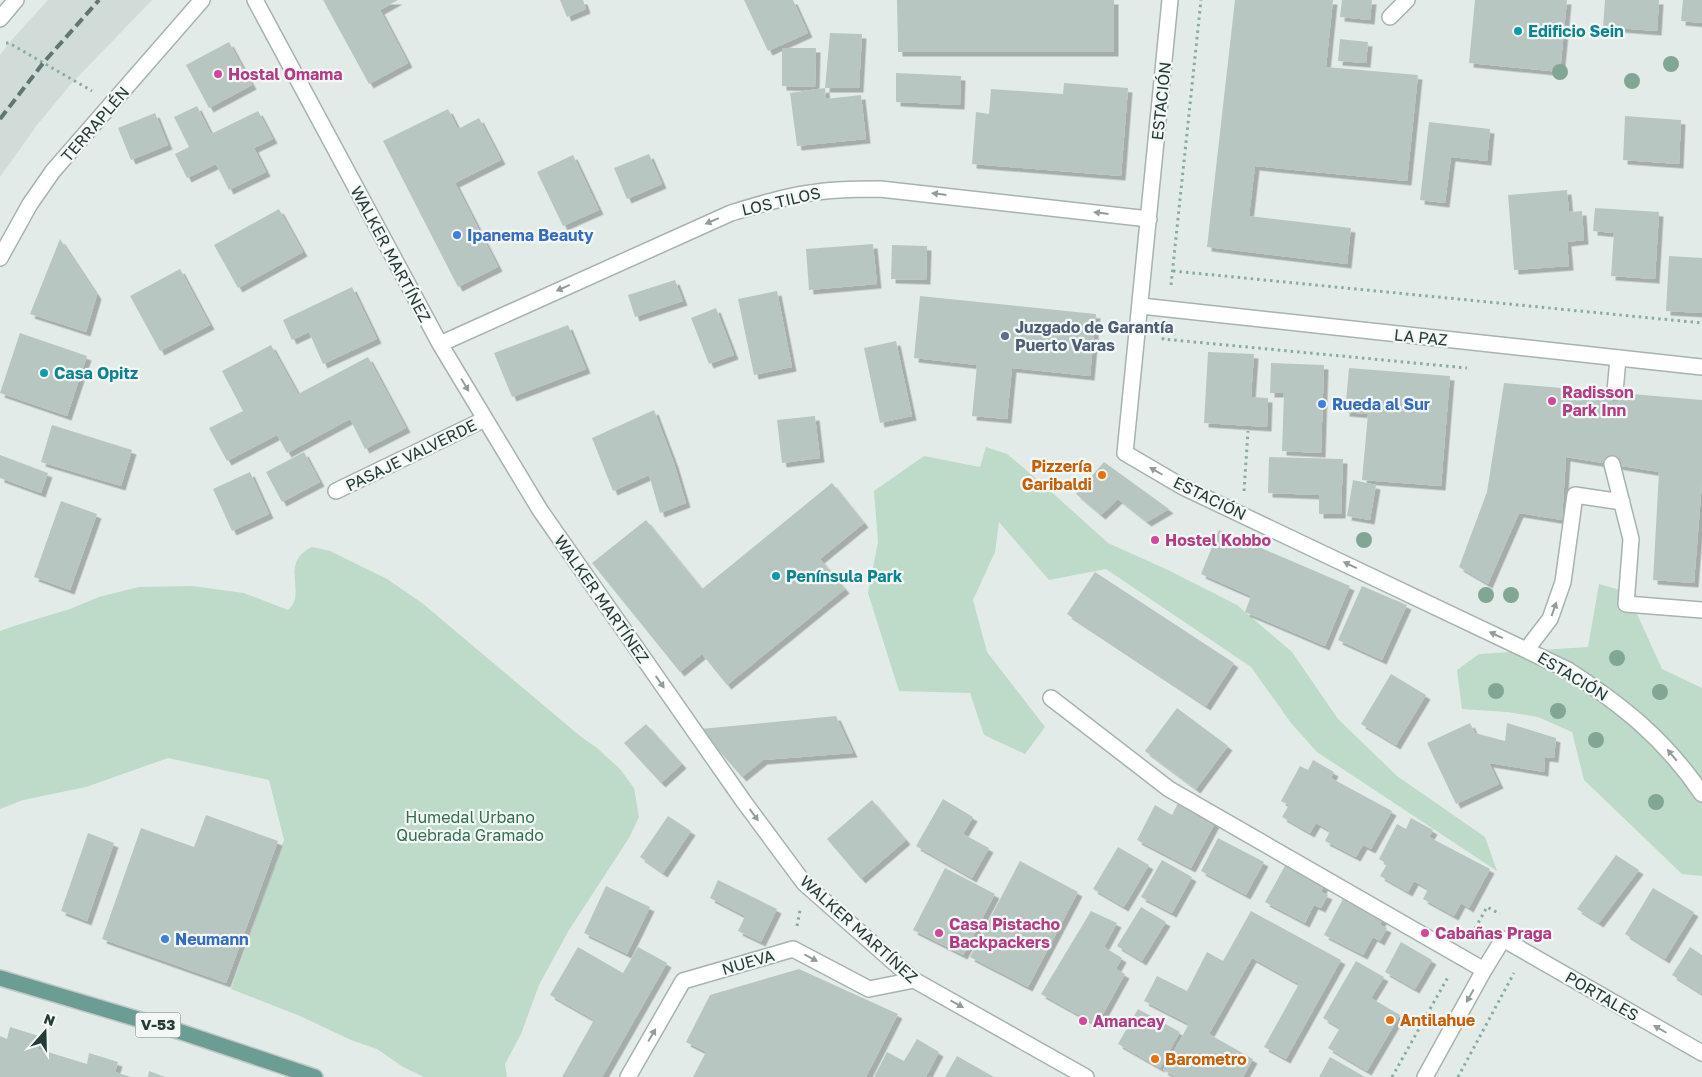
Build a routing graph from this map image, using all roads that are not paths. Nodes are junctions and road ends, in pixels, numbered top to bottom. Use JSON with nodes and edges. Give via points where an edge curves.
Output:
{"nodes":[{"id":1,"x":16,"y":0,"type":"edge"},
{"id":2,"x":202,"y":0,"type":"edge"},
{"id":3,"x":255,"y":0,"type":"edge"},
{"id":4,"x":1170,"y":0,"type":"edge"},
{"id":5,"x":1407,"y":0,"type":"edge"},
{"id":6,"x":1390,"y":17,"type":"dead end"},
{"id":7,"x":0,"y":19,"type":"edge"},
{"id":8,"x":1149,"y":219,"type":"junction"},
{"id":9,"x":0,"y":258,"type":"edge"},
{"id":10,"x":1140,"y":306,"type":"junction"},
{"id":11,"x":440,"y":344,"type":"junction"},
{"id":12,"x":1618,"y":358,"type":"junction"},
{"id":13,"x":1702,"y":367,"type":"edge"},
{"id":14,"x":1615,"y":392,"type":"dead end"},
{"id":15,"x":485,"y":419,"type":"junction"},
{"id":16,"x":1612,"y":464,"type":"dead end"},
{"id":17,"x":336,"y":491,"type":"dead end"},
{"id":18,"x":1622,"y":502,"type":"junction"},
{"id":19,"x":1702,"y":610,"type":"edge"},
{"id":20,"x":1527,"y":649,"type":"junction"},
{"id":21,"x":1051,"y":698,"type":"dead end"},
{"id":22,"x":1702,"y":794,"type":"edge"},
{"id":23,"x":1484,"y":970,"type":"junction"},
{"id":24,"x":0,"y":978,"type":"edge"},
{"id":25,"x":914,"y":980,"type":"junction"},
{"id":26,"x":1702,"y":1053,"type":"edge"},
{"id":27,"x":315,"y":1077,"type":"edge"},
{"id":28,"x":628,"y":1077,"type":"edge"},
{"id":29,"x":1086,"y":1077,"type":"edge"},
{"id":30,"x":1426,"y":1077,"type":"edge"}],
"edges":[{"from":1,"to":7,"type":"street"},
{"from":2,"to":9,"type":"street","name":"TERRAPLÉN","via":[[53,171]]},
{"from":3,"to":11,"type":"street","name":"WALKER MARTÍNEZ"},
{"from":4,"to":8,"type":"street","name":"ESTACIÓN"},
{"from":5,"to":6,"type":"street"},
{"from":8,"to":10,"type":"street","name":"ESTACIÓN"},
{"from":8,"to":11,"type":"street","name":"LOS TILOS","one_way":true,"via":[[880,189],[811,192],[731,213]]},
{"from":10,"to":12,"type":"street","name":"LA PAZ"},
{"from":20,"to":10,"type":"street","name":"ESTACIÓN","one_way":true,"via":[[1183,487],[1125,453]]},
{"from":11,"to":15,"type":"street","name":"WALKER MARTÍNEZ","one_way":true},
{"from":12,"to":13,"type":"street","name":"LA PAZ"},
{"from":12,"to":14,"type":"street"},
{"from":15,"to":17,"type":"street","name":"PASAJE VALVERDE"},
{"from":15,"to":25,"type":"street","name":"WALKER MARTÍNEZ","one_way":true,"via":[[540,510],[804,884]]},
{"from":16,"to":18,"type":"street"},
{"from":18,"to":19,"type":"street","via":[[1631,539],[1626,604]]},
{"from":20,"to":18,"type":"street","one_way":true,"via":[[1550,619],[1563,582],[1575,495]]},
{"from":22,"to":20,"type":"street","name":"ESTACIÓN","one_way":true,"via":[[1669,751],[1641,723],[1606,694]]},
{"from":21,"to":23,"type":"street","via":[[1169,789]]},
{"from":26,"to":23,"type":"street","name":"PORTALES","one_way":true,"via":[[1503,939]]},
{"from":23,"to":30,"type":"street","one_way":true},
{"from":24,"to":27,"type":"main road","number":"V-53","via":[[178,1031]]},
{"from":28,"to":25,"type":"street","name":"NUEVA","one_way":true,"via":[[683,981],[793,949],[869,989]]},
{"from":25,"to":29,"type":"street","name":"WALKER MARTÍNEZ","one_way":true}]}
